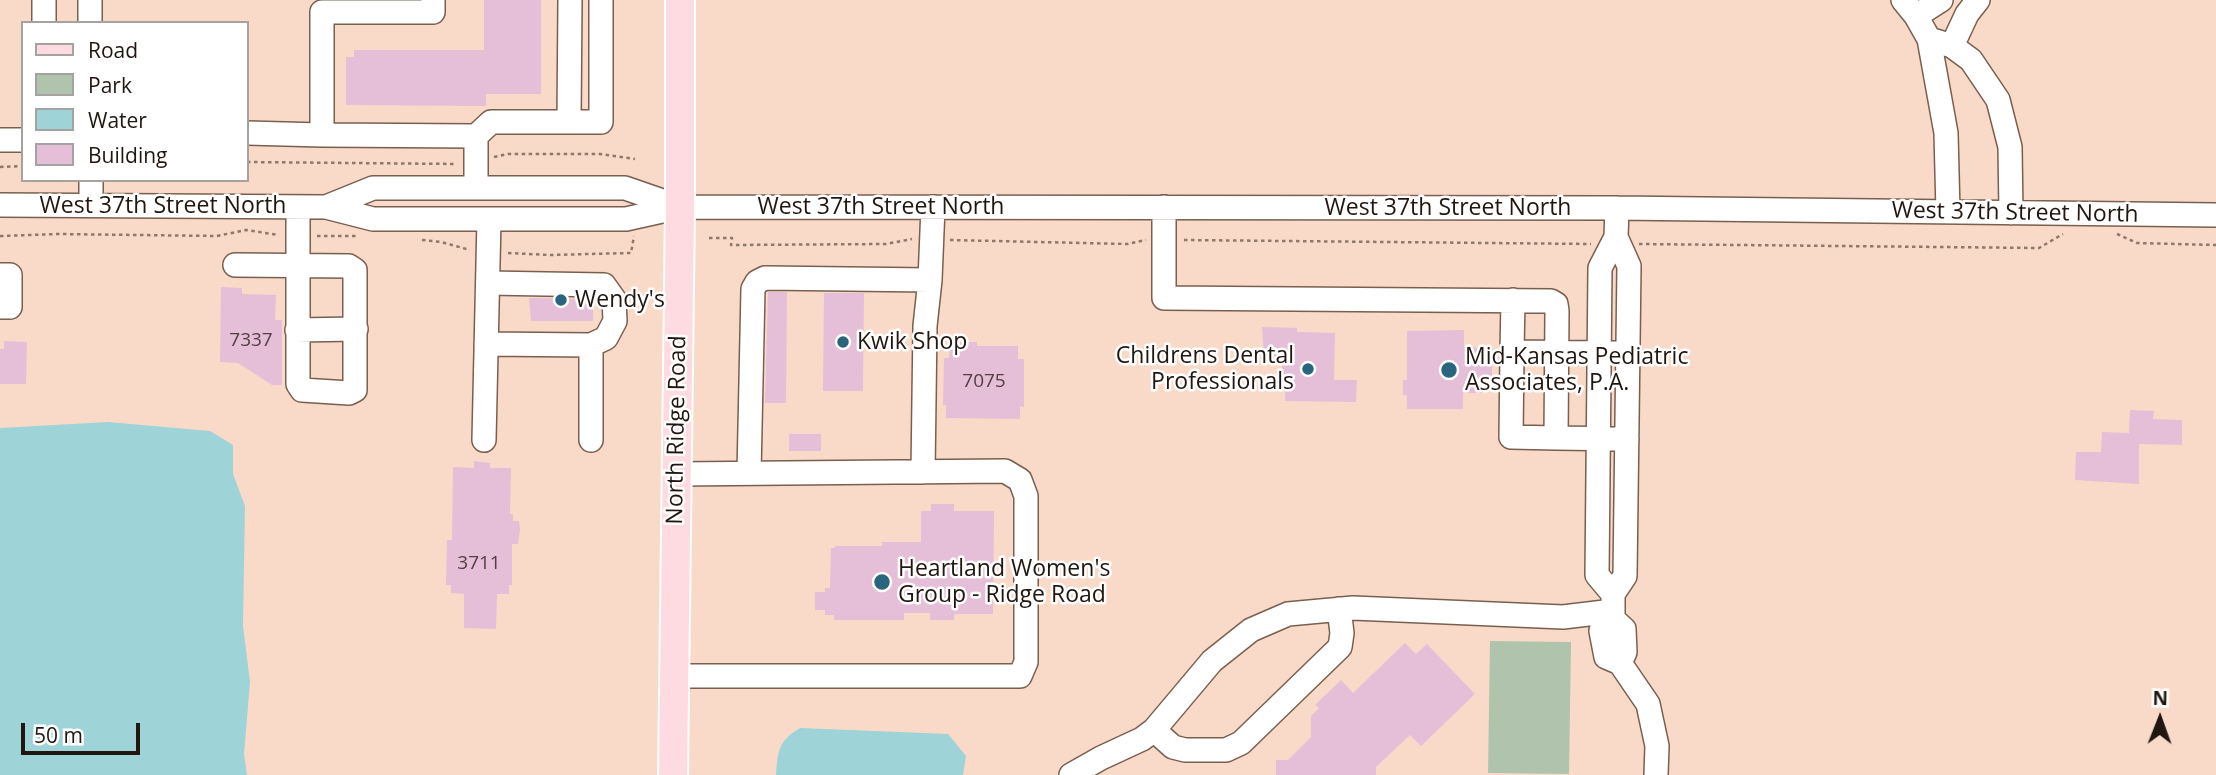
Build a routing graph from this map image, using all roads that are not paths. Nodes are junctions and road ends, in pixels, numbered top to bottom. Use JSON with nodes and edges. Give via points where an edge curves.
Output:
{"nodes":[{"id":1,"x":44,"y":0,"type":"edge"},
{"id":2,"x":90,"y":0,"type":"edge"},
{"id":3,"x":433,"y":0,"type":"edge"},
{"id":4,"x":570,"y":0,"type":"edge"},
{"id":5,"x":601,"y":0,"type":"edge"},
{"id":6,"x":680,"y":0,"type":"edge"},
{"id":7,"x":1941,"y":0,"type":"edge"},
{"id":8,"x":1978,"y":0,"type":"edge"},
{"id":9,"x":1910,"y":8,"type":"edge"},
{"id":10,"x":44,"y":21,"type":"edge"},
{"id":11,"x":90,"y":21,"type":"edge"},
{"id":12,"x":1929,"y":39,"type":"junction"},
{"id":13,"x":1952,"y":46,"type":"junction"},
{"id":14,"x":569,"y":122,"type":"junction"},
{"id":15,"x":248,"y":133,"type":"edge"},
{"id":16,"x":322,"y":135,"type":"junction"},
{"id":17,"x":476,"y":136,"type":"junction"},
{"id":18,"x":0,"y":140,"type":"edge"},
{"id":19,"x":21,"y":140,"type":"edge"},
{"id":20,"x":91,"y":182,"type":"edge"},
{"id":21,"x":476,"y":188,"type":"junction"},
{"id":22,"x":0,"y":205,"type":"edge"},
{"id":23,"x":91,"y":205,"type":"junction"},
{"id":24,"x":298,"y":207,"type":"junction"},
{"id":25,"x":326,"y":207,"type":"junction"},
{"id":26,"x":680,"y":207,"type":"junction"},
{"id":27,"x":933,"y":207,"type":"junction"},
{"id":28,"x":1164,"y":207,"type":"junction"},
{"id":29,"x":1617,"y":208,"type":"junction"},
{"id":30,"x":1948,"y":212,"type":"junction"},
{"id":31,"x":2011,"y":213,"type":"junction"},
{"id":32,"x":2216,"y":215,"type":"edge"},
{"id":33,"x":489,"y":219,"type":"junction"},
{"id":34,"x":1616,"y":242,"type":"junction"},
{"id":35,"x":235,"y":265,"type":"dead end"},
{"id":36,"x":299,"y":265,"type":"junction"},
{"id":37,"x":0,"y":275,"type":"edge"},
{"id":38,"x":930,"y":281,"type":"junction"},
{"id":39,"x":488,"y":283,"type":"junction"},
{"id":40,"x":1513,"y":300,"type":"junction"},
{"id":41,"x":0,"y":307,"type":"edge"},
{"id":42,"x":298,"y":330,"type":"junction"},
{"id":43,"x":356,"y":330,"type":"junction"},
{"id":44,"x":486,"y":344,"type":"junction"},
{"id":45,"x":591,"y":345,"type":"junction"},
{"id":46,"x":1513,"y":352,"type":"junction"},
{"id":47,"x":1600,"y":352,"type":"junction"},
{"id":48,"x":1557,"y":353,"type":"junction"},
{"id":49,"x":1628,"y":353,"type":"junction"},
{"id":50,"x":1556,"y":438,"type":"junction"},
{"id":51,"x":1598,"y":438,"type":"junction"},
{"id":52,"x":1628,"y":439,"type":"junction"},
{"id":53,"x":484,"y":440,"type":"dead end"},
{"id":54,"x":591,"y":440,"type":"dead end"},
{"id":55,"x":923,"y":472,"type":"junction"},
{"id":56,"x":749,"y":473,"type":"junction"},
{"id":57,"x":677,"y":474,"type":"junction"},
{"id":58,"x":1598,"y":507,"type":"junction"},
{"id":59,"x":1626,"y":507,"type":"junction"},
{"id":60,"x":1613,"y":608,"type":"junction"},
{"id":61,"x":1339,"y":609,"type":"junction"},
{"id":62,"x":674,"y":677,"type":"junction"},
{"id":63,"x":1154,"y":730,"type":"junction"},
{"id":64,"x":673,"y":775,"type":"edge"},
{"id":65,"x":1071,"y":775,"type":"edge"},
{"id":66,"x":1656,"y":775,"type":"edge"}],
"edges":[{"from":1,"to":10,"type":"street"},
{"from":2,"to":11,"type":"street"},
{"from":3,"to":16,"type":"street","via":[[433,12],[323,12]]},
{"from":4,"to":14,"type":"street"},
{"from":5,"to":14,"type":"street","via":[[601,122]]},
{"from":6,"to":26,"type":"main road","name":"North Ridge Road"},
{"from":7,"to":9,"type":"street"},
{"from":8,"to":13,"type":"street"},
{"from":9,"to":12,"type":"street"},
{"from":12,"to":13,"type":"street"},
{"from":12,"to":30,"type":"street","via":[[1946,133]]},
{"from":13,"to":31,"type":"street","via":[[1977,66],[1998,100],[2010,147]]},
{"from":14,"to":17,"type":"street","via":[[491,122]]},
{"from":15,"to":16,"type":"street"},
{"from":16,"to":17,"type":"street"},
{"from":17,"to":21,"type":"street"},
{"from":18,"to":19,"type":"street"},
{"from":20,"to":23,"type":"street"},
{"from":21,"to":25,"type":"street","name":"West 37th Street North","via":[[373,188]]},
{"from":21,"to":26,"type":"street","name":"West 37th Street North","via":[[625,188]]},
{"from":22,"to":23,"type":"street","name":"West 37th Street North"},
{"from":23,"to":24,"type":"street","name":"West 37th Street North"},
{"from":24,"to":25,"type":"street","name":"West 37th Street North"},
{"from":24,"to":36,"type":"street"},
{"from":25,"to":33,"type":"street","name":"West 37th Street North","via":[[373,219]]},
{"from":26,"to":27,"type":"street","name":"West 37th Street North"},
{"from":26,"to":33,"type":"street","name":"West 37th Street North","via":[[626,219]]},
{"from":26,"to":57,"type":"main road","name":"North Ridge Road"},
{"from":27,"to":28,"type":"street","name":"West 37th Street North"},
{"from":27,"to":38,"type":"street"},
{"from":28,"to":29,"type":"street","name":"West 37th Street North"},
{"from":28,"to":40,"type":"street","via":[[1164,298]]},
{"from":29,"to":30,"type":"street","name":"West 37th Street North"},
{"from":29,"to":34,"type":"street"},
{"from":30,"to":31,"type":"street","name":"West 37th Street North"},
{"from":31,"to":32,"type":"street","name":"West 37th Street North"},
{"from":33,"to":39,"type":"street"},
{"from":34,"to":47,"type":"street","via":[[1600,268]]},
{"from":34,"to":49,"type":"street","via":[[1629,266]]},
{"from":35,"to":36,"type":"street"},
{"from":36,"to":42,"type":"street"},
{"from":36,"to":43,"type":"street","via":[[349,265],[355,270]]},
{"from":37,"to":41,"type":"street","via":[[10,275],[10,307]]},
{"from":38,"to":55,"type":"street"},
{"from":38,"to":56,"type":"street","via":[[765,278],[757,282],[753,289]]},
{"from":39,"to":44,"type":"street"},
{"from":39,"to":45,"type":"street","via":[[604,285],[614,299],[615,321],[606,338]]},
{"from":40,"to":46,"type":"street"},
{"from":40,"to":48,"type":"street","via":[[1556,304]]},
{"from":42,"to":43,"type":"street"},
{"from":42,"to":43,"type":"street","via":[[298,384],[302,390],[349,393],[355,390]]},
{"from":44,"to":45,"type":"street"},
{"from":44,"to":53,"type":"street"},
{"from":45,"to":54,"type":"street"},
{"from":46,"to":48,"type":"street"},
{"from":46,"to":50,"type":"street","via":[[1511,437]]},
{"from":47,"to":48,"type":"street"},
{"from":47,"to":49,"type":"street"},
{"from":47,"to":51,"type":"street"},
{"from":48,"to":50,"type":"street"},
{"from":49,"to":52,"type":"street"},
{"from":50,"to":51,"type":"street"},
{"from":51,"to":52,"type":"street"},
{"from":51,"to":58,"type":"street"},
{"from":52,"to":59,"type":"street"},
{"from":55,"to":56,"type":"street"},
{"from":55,"to":62,"type":"street","via":[[1005,471],[1020,480],[1026,496],[1027,655],[1020,676]]},
{"from":56,"to":57,"type":"street"},
{"from":57,"to":62,"type":"main road","name":"North Ridge Road"},
{"from":58,"to":59,"type":"street"},
{"from":58,"to":60,"type":"street","via":[[1597,575]]},
{"from":59,"to":60,"type":"street","via":[[1625,576]]},
{"from":60,"to":61,"type":"street","via":[[1563,617]]},
{"from":60,"to":66,"type":"street","via":[[1624,629],[1625,652],[1620,663],[1648,704],[1657,746]]},
{"from":61,"to":63,"type":"street","via":[[1288,614],[1251,630],[1213,661]]},
{"from":61,"to":63,"type":"street","via":[[1340,647],[1241,743],[1226,750],[1185,750],[1173,747]]},
{"from":62,"to":64,"type":"main road","name":"North Ridge Road"},
{"from":63,"to":65,"type":"street"}]}
